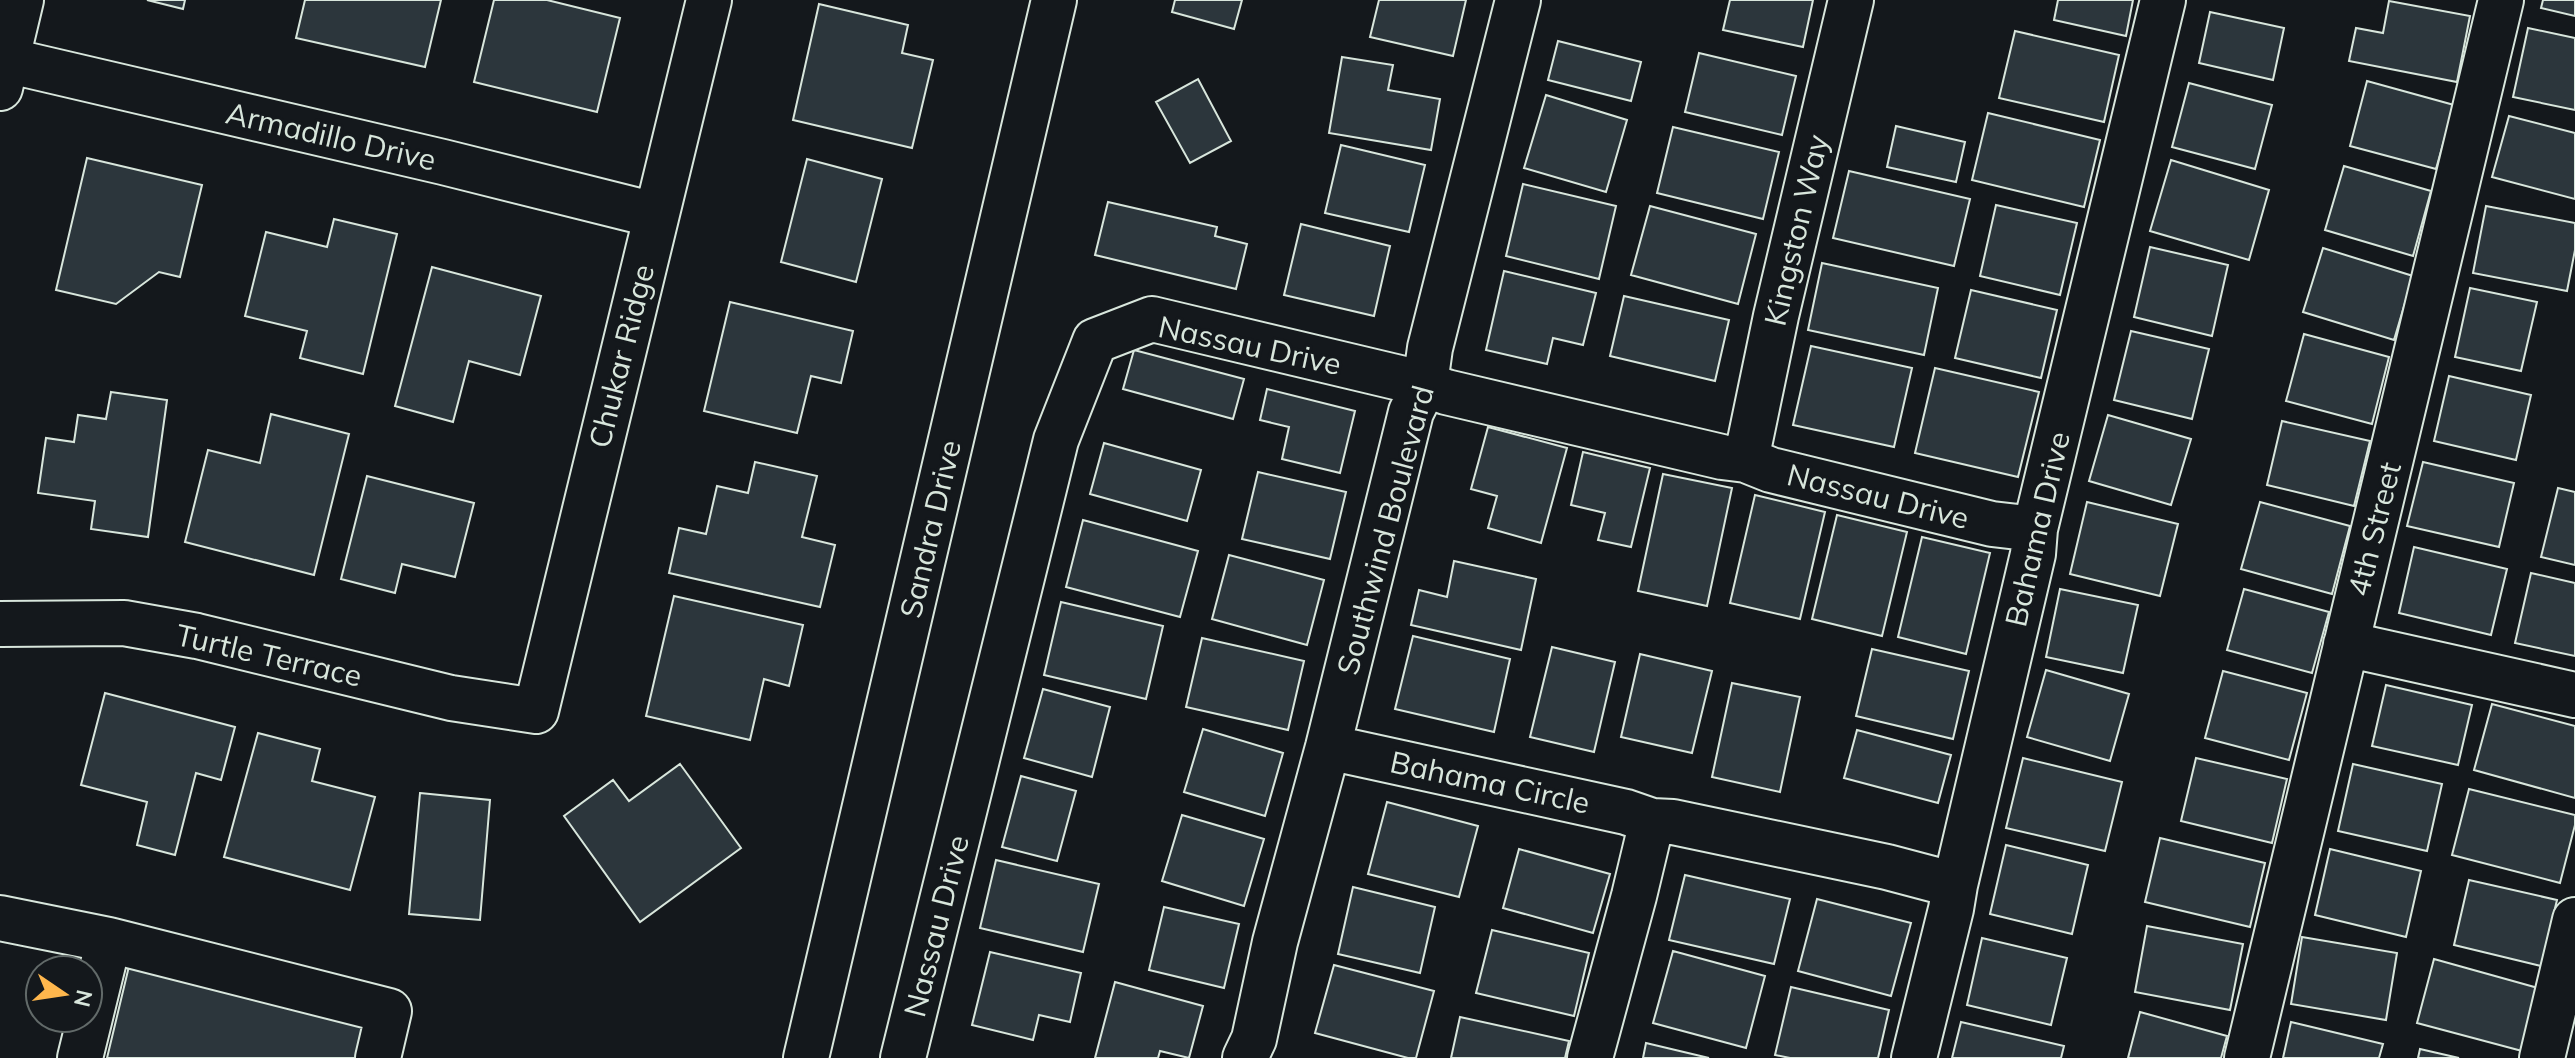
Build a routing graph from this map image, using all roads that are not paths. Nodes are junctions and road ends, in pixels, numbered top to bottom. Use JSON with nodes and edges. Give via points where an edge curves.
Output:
{"nodes":[{"id":1,"x":21,"y":0,"type":"edge"},
{"id":2,"x":709,"y":0,"type":"edge"},
{"id":3,"x":1054,"y":0,"type":"edge"},
{"id":4,"x":1518,"y":0,"type":"edge"},
{"id":5,"x":1851,"y":0,"type":"edge"},
{"id":6,"x":2163,"y":0,"type":"edge"},
{"id":7,"x":2501,"y":0,"type":"edge"},
{"id":8,"x":3,"y":74,"type":"edge"},
{"id":9,"x":655,"y":215,"type":"junction"},
{"id":10,"x":1425,"y":384,"type":"junction"},
{"id":11,"x":1746,"y":460,"type":"junction"},
{"id":12,"x":2035,"y":529,"type":"junction"},
{"id":13,"x":0,"y":624,"type":"edge"},
{"id":14,"x":2346,"y":644,"type":"junction"},
{"id":15,"x":2575,"y":695,"type":"edge"},
{"id":16,"x":536,"y":711,"type":"joint"},
{"id":17,"x":1328,"y":747,"type":"junction"},
{"id":18,"x":1652,"y":821,"type":"junction"},
{"id":19,"x":1955,"y":885,"type":"junction"},
{"id":20,"x":0,"y":918,"type":"edge"},
{"id":21,"x":2575,"y":920,"type":"edge"},
{"id":22,"x":109,"y":940,"type":"junction"},
{"id":23,"x":80,"y":1058,"type":"edge"},
{"id":24,"x":378,"y":1058,"type":"edge"},
{"id":25,"x":806,"y":1058,"type":"edge"},
{"id":26,"x":903,"y":1058,"type":"edge"},
{"id":27,"x":1245,"y":1058,"type":"edge"},
{"id":28,"x":1590,"y":1058,"type":"edge"},
{"id":29,"x":1914,"y":1058,"type":"edge"},
{"id":30,"x":2247,"y":1058,"type":"edge"},
{"id":31,"x":2542,"y":1058,"type":"edge"}],
"edges":[{"from":1,"to":8,"type":"street"},
{"from":2,"to":9,"type":"street","name":"Chukar Ridge"},
{"from":3,"to":25,"type":"street","name":"Sandra Drive"},
{"from":4,"to":10,"type":"street","name":"Southwind Boulevard"},
{"from":5,"to":11,"type":"street","name":"Kingston Way"},
{"from":6,"to":12,"type":"street","name":"Bahama Drive"},
{"from":7,"to":14,"type":"street","name":"4th Street"},
{"from":8,"to":9,"type":"street","name":"Armadillo Drive","via":[[443,162]]},
{"from":9,"to":16,"type":"street","name":"Chukar Ridge"},
{"from":10,"to":11,"type":"street","name":"Nassau Drive"},
{"from":10,"to":17,"type":"street","name":"Southwind Boulevard","via":[[1411,412]]},
{"from":10,"to":26,"type":"street","name":"Nassau Drive","via":[[1152,319],[1095,341],[1056,440]]},
{"from":11,"to":12,"type":"street","name":"Nassau Drive","via":[[1992,524]]},
{"from":12,"to":19,"type":"street","name":"Bahama Drive"},
{"from":13,"to":16,"type":"street","name":"Turtle Terrace","via":[[124,623],[451,698]]},
{"from":14,"to":15,"type":"street"},
{"from":14,"to":30,"type":"street","name":"4th Street"},
{"from":17,"to":18,"type":"street","name":"Bahama Circle"},
{"from":17,"to":27,"type":"street","name":"Southwind Boulevard"},
{"from":18,"to":19,"type":"street","name":"Bahama Circle"},
{"from":18,"to":28,"type":"street"},
{"from":19,"to":29,"type":"street","name":"Bahama Drive"},
{"from":20,"to":22,"type":"street"},
{"from":21,"to":31,"type":"street"},
{"from":22,"to":23,"type":"street"},
{"from":22,"to":24,"type":"street","via":[[389,1011]]}]}
